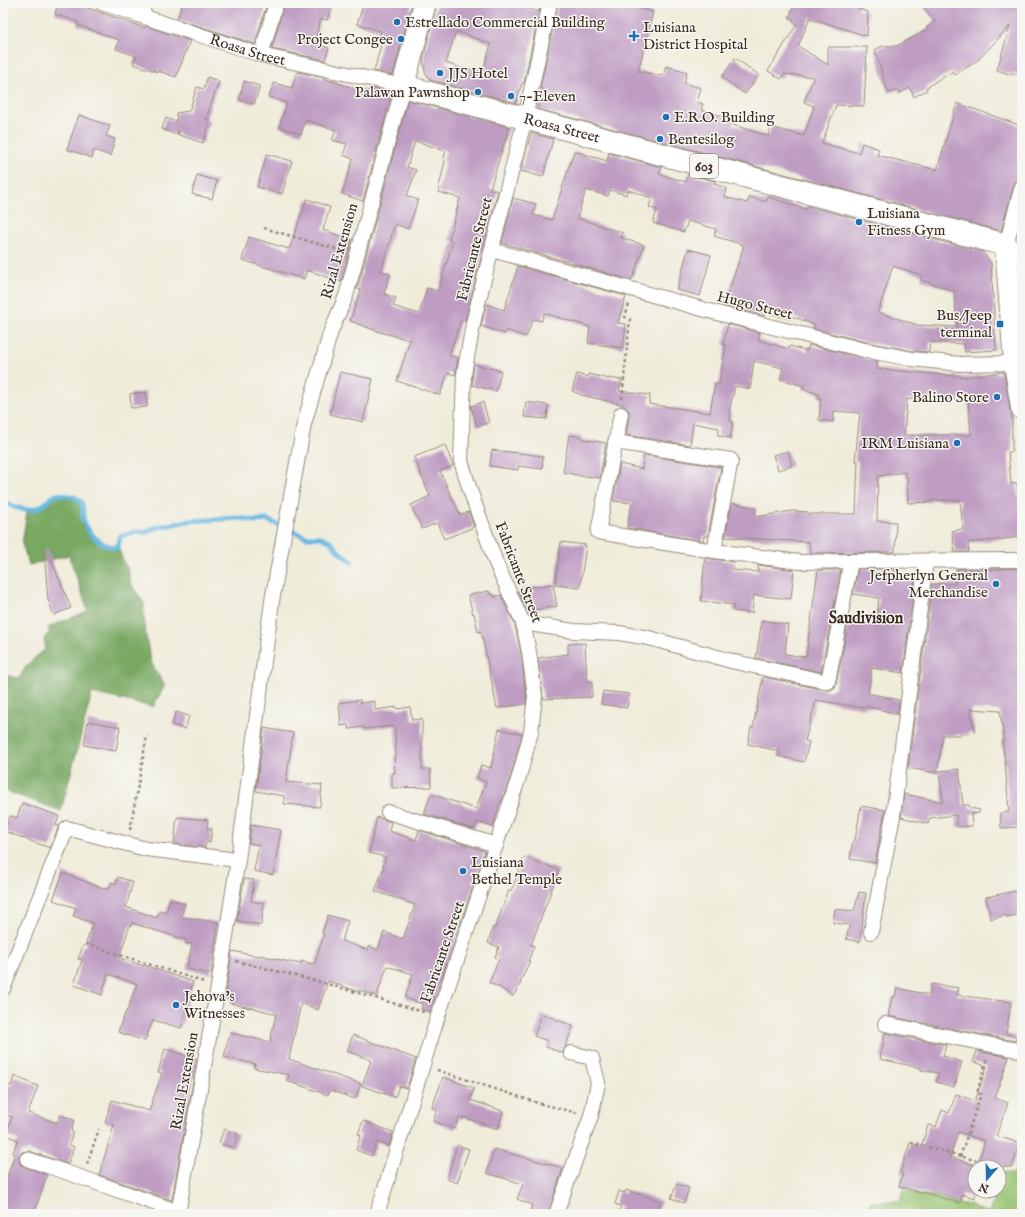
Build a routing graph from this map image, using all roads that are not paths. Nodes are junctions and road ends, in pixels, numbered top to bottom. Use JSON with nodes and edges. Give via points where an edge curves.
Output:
{"nodes":[{"id":1,"x":102,"y":3,"type":"edge"},
{"id":2,"x":145,"y":3,"type":"edge"},
{"id":3,"x":276,"y":3,"type":"edge"},
{"id":4,"x":425,"y":3,"type":"edge"},
{"id":5,"x":550,"y":3,"type":"edge"},
{"id":6,"x":141,"y":16,"type":"junction"},
{"id":7,"x":261,"y":56,"type":"junction"},
{"id":8,"x":403,"y":86,"type":"junction"},
{"id":9,"x":525,"y":118,"type":"junction"},
{"id":10,"x":1022,"y":186,"type":"edge"},
{"id":11,"x":1014,"y":248,"type":"edge"},
{"id":12,"x":492,"y":250,"type":"junction"},
{"id":13,"x":1015,"y":363,"type":"junction"},
{"id":14,"x":1022,"y":408,"type":"edge"},
{"id":15,"x":620,"y":414,"type":"road end"},
{"id":16,"x":615,"y":442,"type":"junction"},
{"id":17,"x":714,"y":551,"type":"junction"},
{"id":18,"x":1022,"y":560,"type":"edge"},
{"id":19,"x":851,"y":561,"type":"junction"},
{"id":20,"x":926,"y":561,"type":"junction"},
{"id":21,"x":523,"y":623,"type":"junction"},
{"id":22,"x":388,"y":812,"type":"dead end"},
{"id":23,"x":496,"y":845,"type":"junction"},
{"id":24,"x":238,"y":860,"type":"junction"},
{"id":25,"x":871,"y":932,"type":"dead end"},
{"id":26,"x":3,"y":989,"type":"edge"},
{"id":27,"x":885,"y":1024,"type":"dead end"},
{"id":28,"x":1022,"y":1051,"type":"edge"},
{"id":29,"x":571,"y":1053,"type":"dead end"},
{"id":30,"x":27,"y":1159,"type":"dead end"},
{"id":31,"x":178,"y":1213,"type":"edge"},
{"id":32,"x":378,"y":1214,"type":"edge"},
{"id":33,"x":556,"y":1214,"type":"edge"}],
"edges":[{"from":1,"to":6,"type":"street","name":"Roasa Street"},
{"from":2,"to":6,"type":"street"},
{"from":3,"to":7,"type":"street"},
{"from":4,"to":8,"type":"main road"},
{"from":5,"to":9,"type":"street","name":"Fabricante Street"},
{"from":6,"to":7,"type":"street","name":"Roasa Street"},
{"from":7,"to":8,"type":"street","name":"Roasa Street"},
{"from":8,"to":9,"type":"main road","name":"Roasa Street","number":"603"},
{"from":8,"to":24,"type":"street","name":"Rizal Extension","via":[[346,296],[331,331],[304,424],[272,601]]},
{"from":9,"to":11,"type":"main road","name":"Roasa Street","number":"603"},
{"from":9,"to":12,"type":"street","name":"Fabricante Street"},
{"from":10,"to":11,"type":"street"},
{"from":11,"to":13,"type":"main road"},
{"from":12,"to":13,"type":"street","name":"Hugo Street","via":[[721,314],[864,350],[960,364]]},
{"from":12,"to":21,"type":"street","name":"Fabricante Street","via":[[474,319],[464,374],[461,461],[496,564]]},
{"from":13,"to":14,"type":"main road"},
{"from":15,"to":16,"type":"street"},
{"from":16,"to":17,"type":"street","via":[[598,532]]},
{"from":16,"to":17,"type":"street","via":[[731,460]]},
{"from":17,"to":19,"type":"street","via":[[800,562]]},
{"from":18,"to":20,"type":"street"},
{"from":19,"to":20,"type":"street"},
{"from":19,"to":21,"type":"street","via":[[828,682],[735,662],[650,638]]},
{"from":20,"to":25,"type":"street","via":[[893,816]]},
{"from":21,"to":23,"type":"street","name":"Fabricante Street","via":[[536,696],[531,732],[520,777]]},
{"from":22,"to":23,"type":"street"},
{"from":23,"to":32,"type":"street","name":"Fabricante Street","via":[[422,1065]]},
{"from":24,"to":26,"type":"street","via":[[146,849],[67,828]]},
{"from":24,"to":31,"type":"street","name":"Rizal Extension"},
{"from":27,"to":28,"type":"street"},
{"from":29,"to":33,"type":"street","via":[[592,1058],[598,1082],[591,1116]]},
{"from":30,"to":31,"type":"street"}]}
